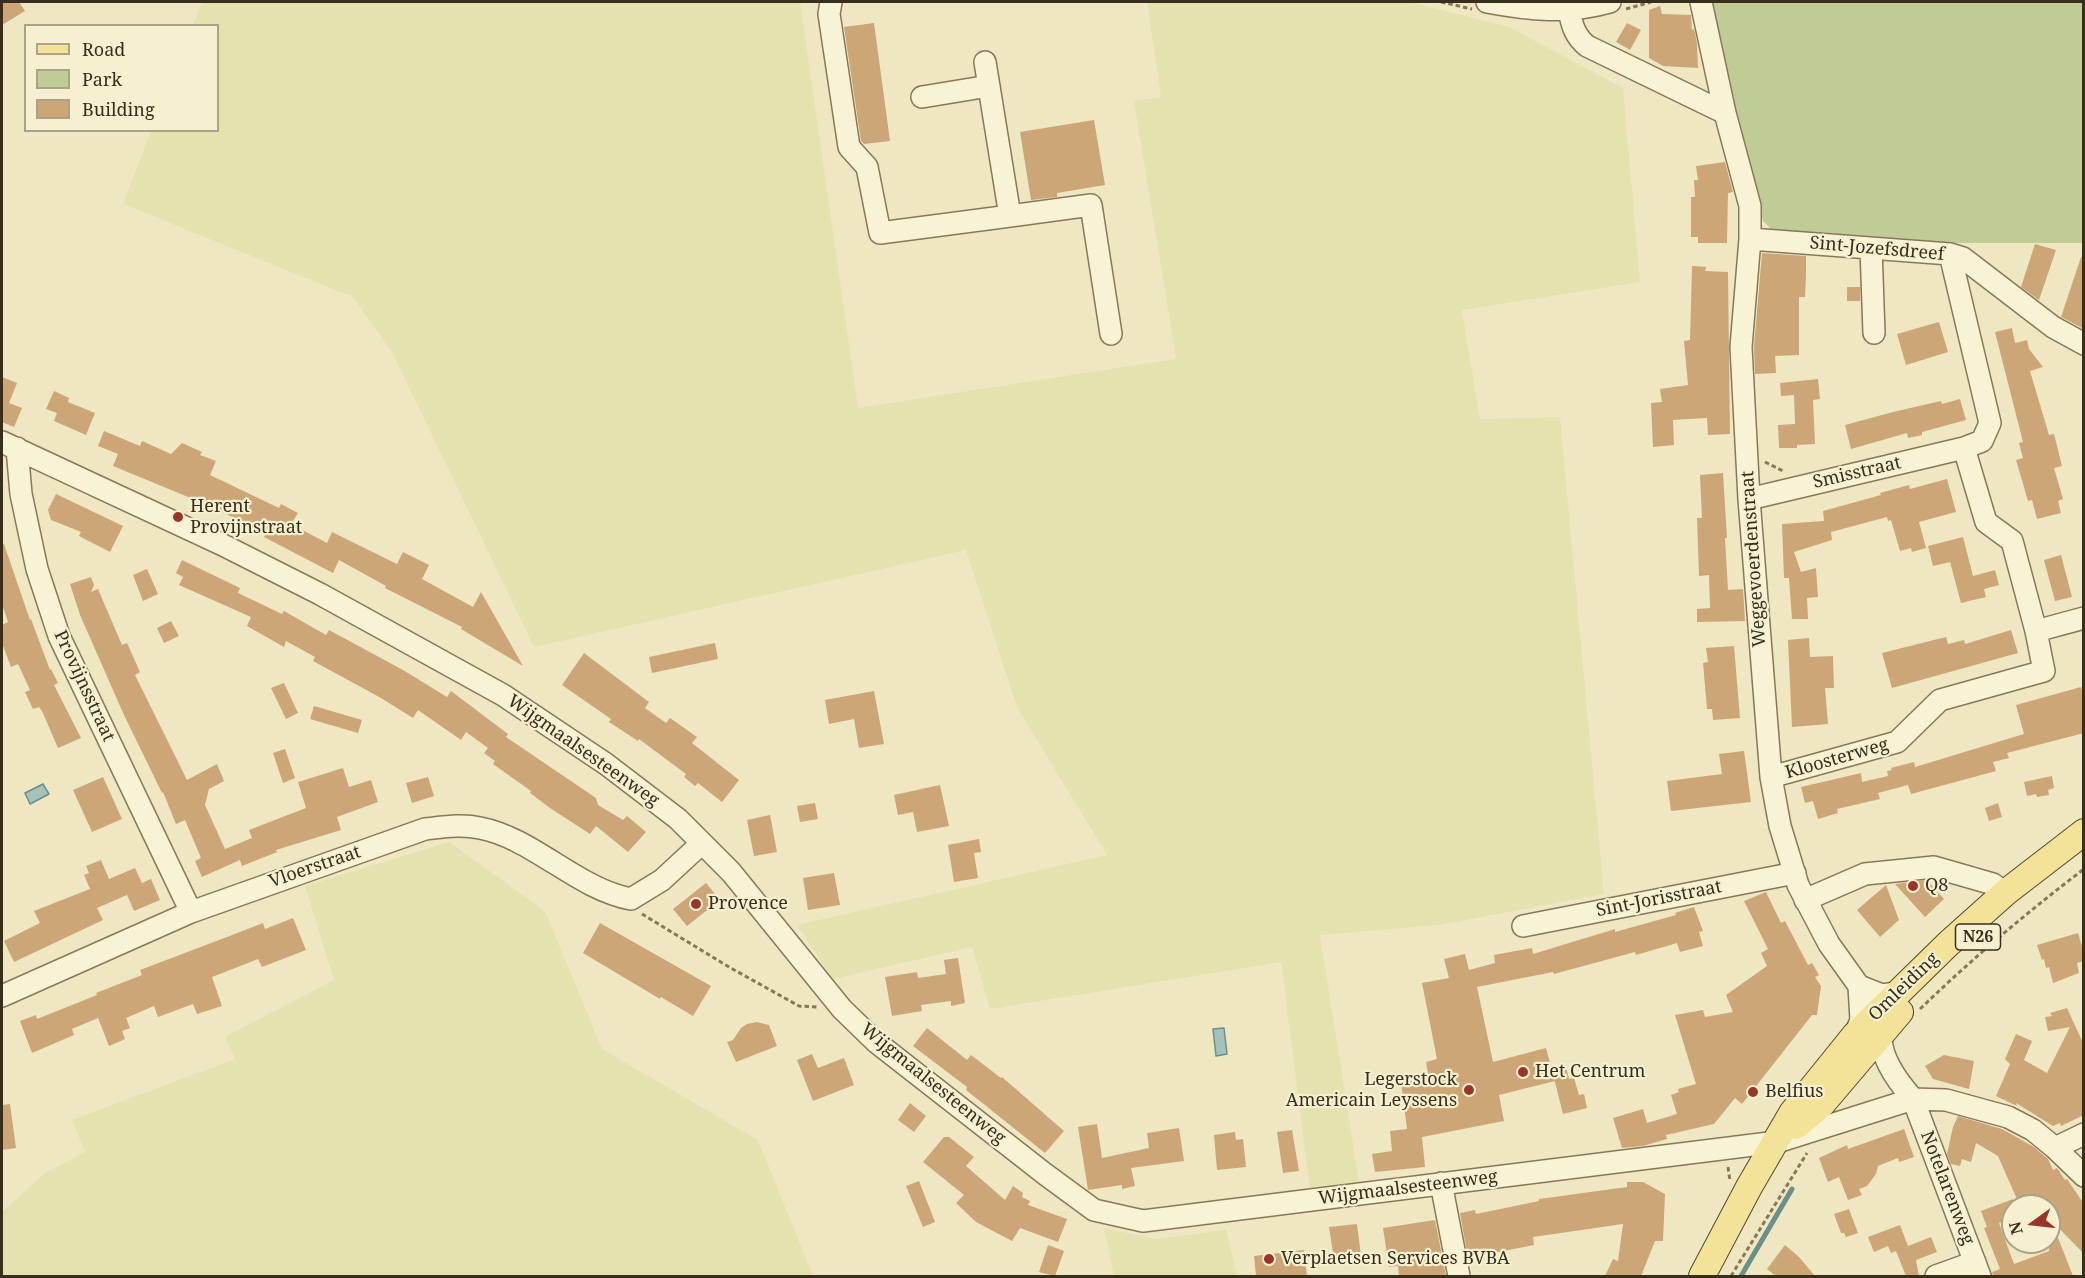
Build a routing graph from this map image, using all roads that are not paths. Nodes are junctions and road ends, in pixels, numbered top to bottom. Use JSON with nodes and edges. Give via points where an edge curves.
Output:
{"nodes":[{"id":1,"x":831,"y":2,"type":"edge"},
{"id":2,"x":1610,"y":2,"type":"edge"},
{"id":3,"x":1701,"y":2,"type":"edge"},
{"id":4,"x":1484,"y":6,"type":"edge"},
{"id":5,"x":1569,"y":10,"type":"junction"},
{"id":6,"x":985,"y":62,"type":"dead end"},
{"id":7,"x":989,"y":86,"type":"junction"},
{"id":8,"x":922,"y":97,"type":"dead end"},
{"id":9,"x":1725,"y":113,"type":"junction"},
{"id":10,"x":1010,"y":216,"type":"junction"},
{"id":11,"x":1750,"y":239,"type":"junction"},
{"id":12,"x":1871,"y":248,"type":"junction"},
{"id":13,"x":1950,"y":255,"type":"junction"},
{"id":14,"x":1874,"y":333,"type":"dead end"},
{"id":15,"x":1111,"y":334,"type":"dead end"},
{"id":16,"x":2084,"y":344,"type":"edge"},
{"id":17,"x":9,"y":445,"type":"edge"},
{"id":18,"x":1964,"y":448,"type":"junction"},
{"id":19,"x":1749,"y":499,"type":"junction"},
{"id":20,"x":2084,"y":618,"type":"edge"},
{"id":21,"x":2036,"y":631,"type":"junction"},
{"id":22,"x":1771,"y":777,"type":"junction"},
{"id":23,"x":2084,"y":832,"type":"edge"},
{"id":24,"x":702,"y":843,"type":"junction"},
{"id":25,"x":2084,"y":851,"type":"edge"},
{"id":26,"x":1795,"y":873,"type":"junction"},
{"id":27,"x":2005,"y":893,"type":"junction"},
{"id":28,"x":1805,"y":900,"type":"junction"},
{"id":29,"x":190,"y":912,"type":"junction"},
{"id":30,"x":1523,"y":926,"type":"dead end"},
{"id":31,"x":1859,"y":986,"type":"junction"},
{"id":32,"x":1896,"y":993,"type":"junction"},
{"id":33,"x":2,"y":996,"type":"edge"},
{"id":34,"x":1882,"y":1032,"type":"junction"},
{"id":35,"x":1855,"y":1035,"type":"junction"},
{"id":36,"x":1913,"y":1099,"type":"junction"},
{"id":37,"x":2084,"y":1134,"type":"edge"},
{"id":38,"x":1777,"y":1142,"type":"junction"},
{"id":39,"x":2055,"y":1148,"type":"junction"},
{"id":40,"x":2084,"y":1176,"type":"edge"},
{"id":41,"x":1441,"y":1183,"type":"junction"},
{"id":42,"x":1977,"y":1269,"type":"edge"},
{"id":43,"x":1459,"y":1276,"type":"edge"},
{"id":44,"x":1702,"y":1276,"type":"edge"},
{"id":45,"x":1936,"y":1276,"type":"edge"}],
"edges":[{"from":1,"to":10,"type":"street","via":[[829,14],[849,147],[867,166],[880,233]]},
{"from":2,"to":5,"type":"street"},
{"from":3,"to":9,"type":"street","name":"Weggevoerdenstraat"},
{"from":4,"to":5,"type":"street"},
{"from":5,"to":9,"type":"street","via":[[1573,30],[1587,46]]},
{"from":6,"to":7,"type":"street"},
{"from":7,"to":8,"type":"street"},
{"from":7,"to":10,"type":"street"},
{"from":9,"to":11,"type":"street","name":"Weggevoerdenstraat","via":[[1750,206]]},
{"from":10,"to":15,"type":"street","via":[[1091,205]]},
{"from":11,"to":12,"type":"street","name":"Sint-Jozefsdreef"},
{"from":11,"to":19,"type":"street","name":"Weggevoerdenstraat","via":[[1741,347]]},
{"from":12,"to":13,"type":"street","name":"Sint-Jozefsdreef"},
{"from":12,"to":14,"type":"street"},
{"from":13,"to":16,"type":"street","name":"Sint-Jozefsdreef","via":[[1964,258],[2054,327]]},
{"from":13,"to":18,"type":"street","name":"Smisstraat","via":[[1990,423],[1982,441]]},
{"from":17,"to":24,"type":"street","name":"Wijgmaalsesteenweg","via":[[221,544],[503,694],[606,764],[678,819]]},
{"from":17,"to":29,"type":"street","name":"Provijnsstraat","via":[[37,569],[59,636]]},
{"from":18,"to":19,"type":"street","name":"Smisstraat"},
{"from":18,"to":21,"type":"street","via":[[1986,522],[2012,541]]},
{"from":19,"to":22,"type":"street","name":"Weggevoerdenstraat"},
{"from":20,"to":21,"type":"street"},
{"from":21,"to":22,"type":"street","name":"Kloosterweg","via":[[2044,671],[1940,700],[1897,742]]},
{"from":22,"to":26,"type":"street","name":"Weggevoerdenstraat","via":[[1780,826]]},
{"from":23,"to":27,"type":"main road","name":"Omleiding","number":"N26"},
{"from":24,"to":29,"type":"street","name":"Vloerstraat","via":[[662,880],[631,899],[610,895],[505,836],[457,825],[425,829]]},
{"from":24,"to":41,"type":"street","name":"Wijgmaalsesteenweg","via":[[737,879],[842,1009],[876,1042],[1094,1209],[1143,1221]]},
{"from":25,"to":34,"type":"main road","name":"Omleiding","number":"N26","via":[[1984,932]]},
{"from":26,"to":28,"type":"street","name":"Weggevoerdenstraat"},
{"from":26,"to":30,"type":"street","name":"Sint-Jorisstraat"},
{"from":27,"to":28,"type":"street","via":[[1993,884],[1934,867],[1865,874]]},
{"from":27,"to":32,"type":"main road","name":"Omleiding","number":"N26"},
{"from":28,"to":31,"type":"street","name":"Weggevoerdenstraat","via":[[1829,944]]},
{"from":29,"to":33,"type":"street","name":"Vloerstraat"},
{"from":31,"to":32,"type":"street","via":[[1882,995]]},
{"from":31,"to":35,"type":"street","via":[[1861,1020]]},
{"from":32,"to":34,"type":"street"},
{"from":32,"to":35,"type":"main road","name":"Omleiding","number":"N26"},
{"from":34,"to":36,"type":"street","name":"Notelarenweg","via":[[1888,1064]]},
{"from":34,"to":38,"type":"main road","name":"Omleiding","number":"N26","via":[[1822,1104]]},
{"from":35,"to":38,"type":"main road","name":"Omleiding","number":"N26","via":[[1792,1113]]},
{"from":36,"to":38,"type":"street","name":"Wijgmaalsesteenweg"},
{"from":36,"to":39,"type":"street","name":"Wijgmaalsesteenweg","via":[[1946,1100],[1994,1112],[2033,1130]]},
{"from":36,"to":42,"type":"street","name":"Notelarenweg"},
{"from":37,"to":39,"type":"street"},
{"from":38,"to":41,"type":"street","name":"Wijgmaalsesteenweg"},
{"from":38,"to":44,"type":"main road","name":"Omleiding","number":"N26"},
{"from":39,"to":40,"type":"street","name":"Wijgmaalsesteenweg"},
{"from":41,"to":43,"type":"street"},
{"from":42,"to":45,"type":"street"}]}
